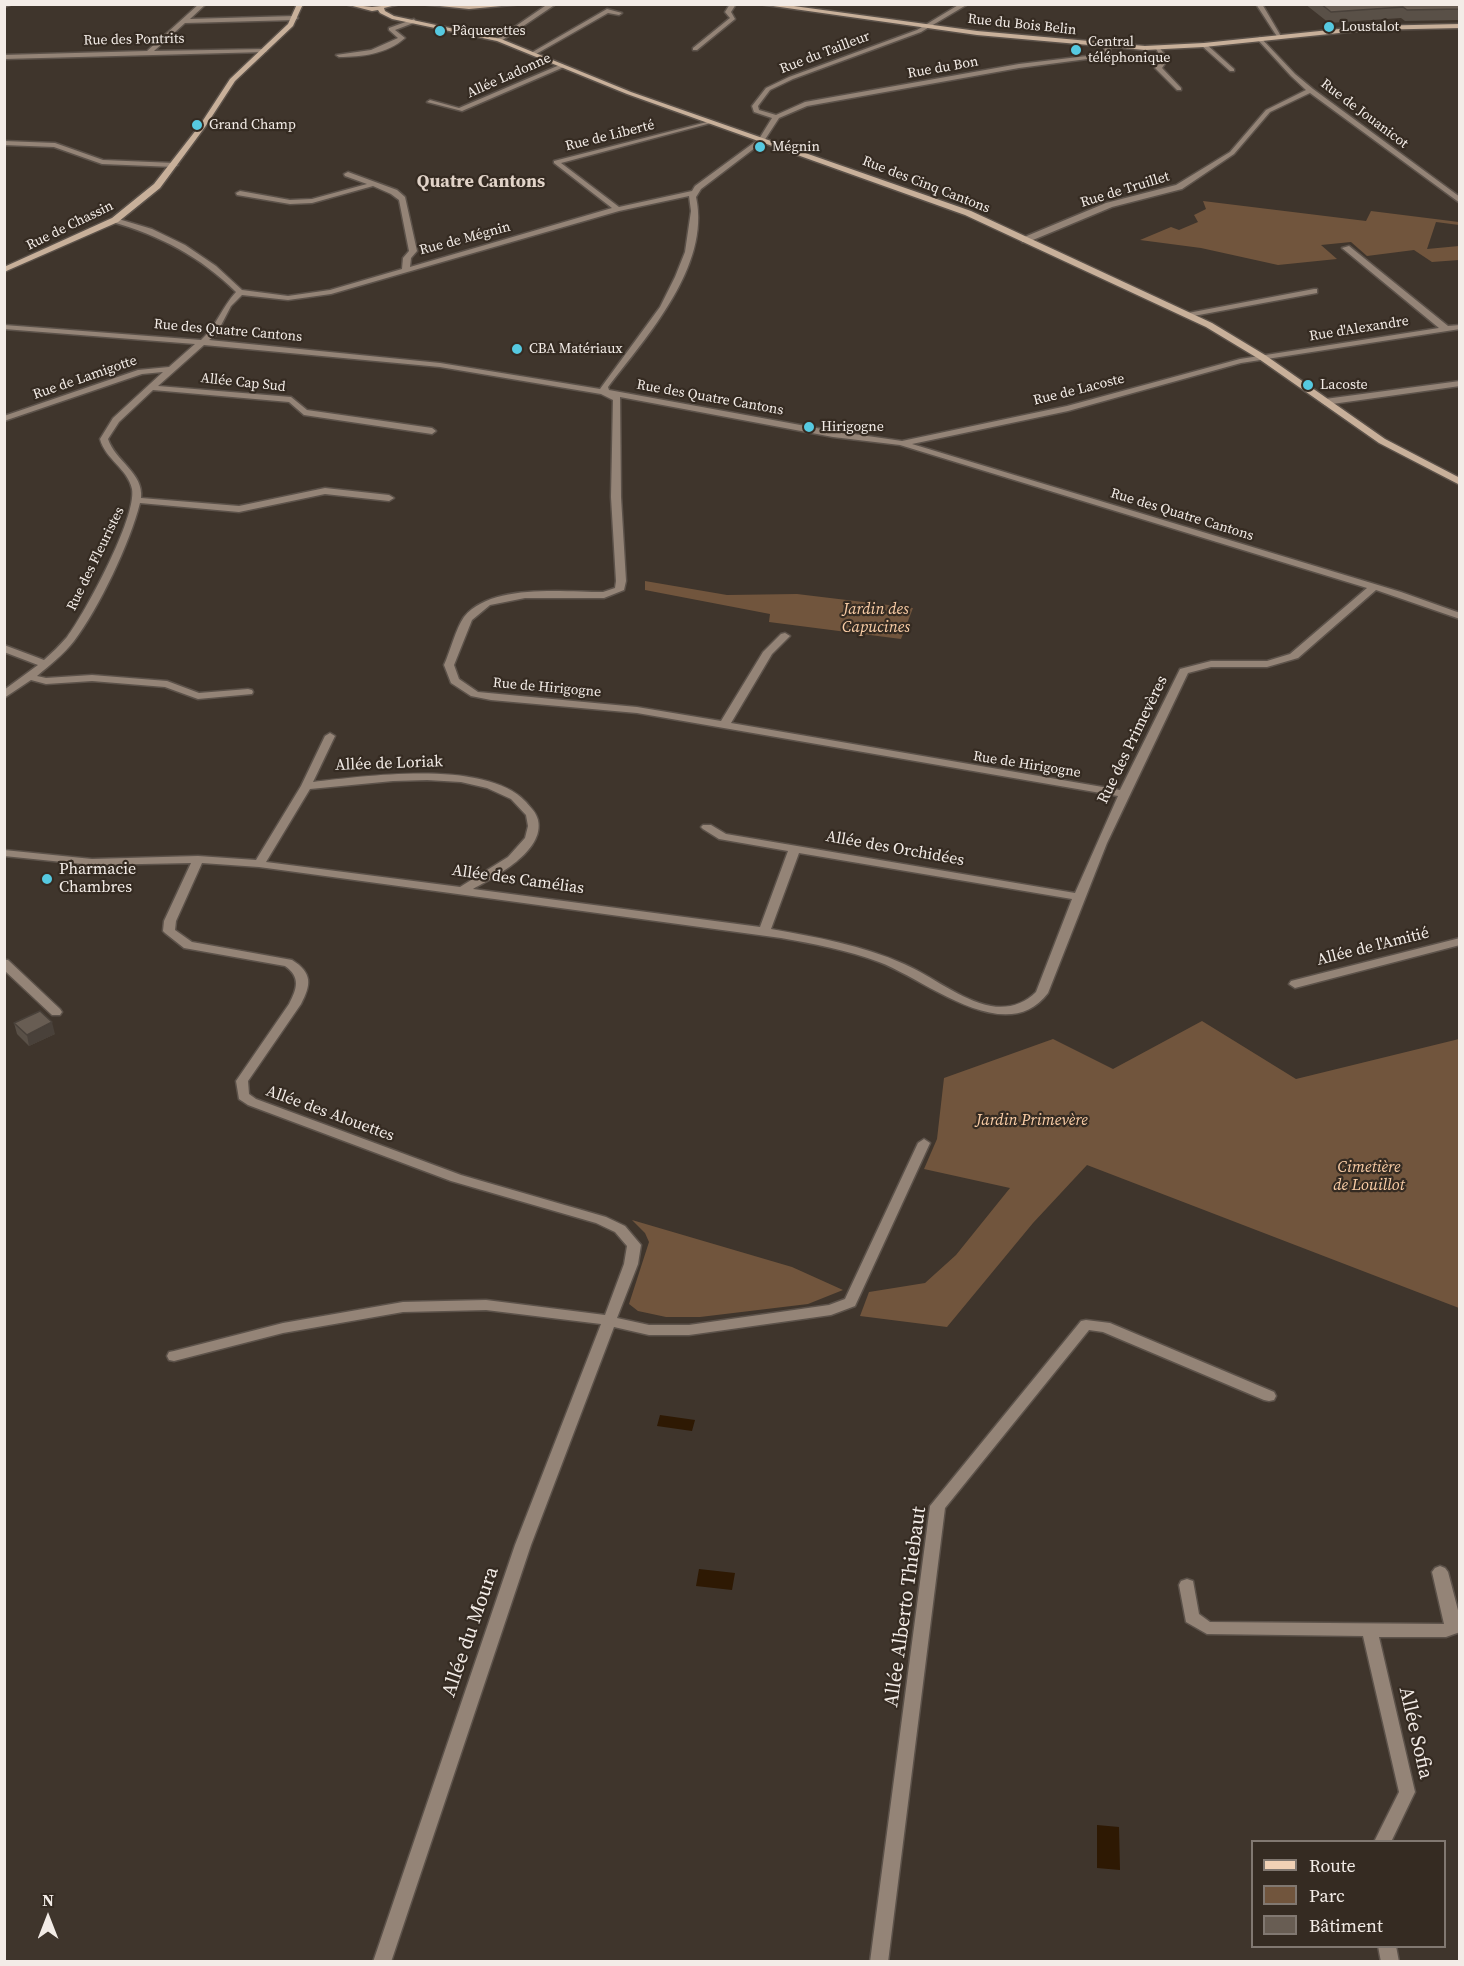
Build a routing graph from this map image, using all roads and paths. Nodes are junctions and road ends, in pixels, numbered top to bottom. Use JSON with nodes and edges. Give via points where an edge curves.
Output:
{"nodes":[{"id":1,"x":9,"y":4,"type":"edge"},
{"id":2,"x":203,"y":4,"type":"edge"},
{"id":3,"x":300,"y":4,"type":"edge"},
{"id":4,"x":348,"y":4,"type":"edge"},
{"id":5,"x":397,"y":4,"type":"edge"},
{"id":6,"x":423,"y":4,"type":"edge"},
{"id":7,"x":520,"y":4,"type":"edge"},
{"id":8,"x":552,"y":4,"type":"edge"},
{"id":9,"x":733,"y":4,"type":"edge"},
{"id":10,"x":762,"y":4,"type":"edge"},
{"id":11,"x":965,"y":4,"type":"edge"},
{"id":12,"x":1259,"y":4,"type":"edge"},
{"id":13,"x":4,"y":6,"type":"edge"},
{"id":14,"x":381,"y":8,"type":"junction"},
{"id":15,"x":619,"y":13,"type":"dead end"},
{"id":16,"x":295,"y":18,"type":"junction"},
{"id":17,"x":184,"y":21,"type":"junction"},
{"id":18,"x":414,"y":21,"type":"junction"},
{"id":19,"x":1460,"y":26,"type":"edge"},
{"id":20,"x":927,"y":27,"type":"junction"},
{"id":21,"x":1280,"y":37,"type":"junction"},
{"id":22,"x":1260,"y":39,"type":"junction"},
{"id":23,"x":499,"y":40,"type":"junction"},
{"id":24,"x":1204,"y":45,"type":"junction"},
{"id":25,"x":1108,"y":46,"type":"junction"},
{"id":26,"x":695,"y":48,"type":"dead end"},
{"id":27,"x":1157,"y":48,"type":"junction"},
{"id":28,"x":265,"y":50,"type":"junction"},
{"id":29,"x":150,"y":51,"type":"junction"},
{"id":30,"x":534,"y":53,"type":"junction"},
{"id":31,"x":339,"y":55,"type":"dead end"},
{"id":32,"x":4,"y":57,"type":"edge"},
{"id":33,"x":562,"y":66,"type":"junction"},
{"id":34,"x":1232,"y":70,"type":"dead end"},
{"id":35,"x":1179,"y":89,"type":"dead end"},
{"id":36,"x":1311,"y":90,"type":"junction"},
{"id":37,"x":430,"y":102,"type":"dead end"},
{"id":38,"x":776,"y":117,"type":"junction"},
{"id":39,"x":708,"y":122,"type":"junction"},
{"id":40,"x":762,"y":140,"type":"junction"},
{"id":41,"x":4,"y":143,"type":"edge"},
{"id":42,"x":174,"y":165,"type":"junction"},
{"id":43,"x":348,"y":174,"type":"dead end"},
{"id":44,"x":374,"y":184,"type":"junction"},
{"id":45,"x":240,"y":193,"type":"dead end"},
{"id":46,"x":695,"y":193,"type":"junction"},
{"id":47,"x":1460,"y":201,"type":"edge"},
{"id":48,"x":618,"y":209,"type":"junction"},
{"id":49,"x":115,"y":220,"type":"junction"},
{"id":50,"x":1025,"y":240,"type":"junction"},
{"id":51,"x":1346,"y":248,"type":"dead end"},
{"id":52,"x":406,"y":269,"type":"junction"},
{"id":53,"x":4,"y":270,"type":"edge"},
{"id":54,"x":1314,"y":291,"type":"dead end"},
{"id":55,"x":240,"y":292,"type":"junction"},
{"id":56,"x":1188,"y":315,"type":"junction"},
{"id":57,"x":4,"y":327,"type":"edge"},
{"id":58,"x":1460,"y":327,"type":"edge"},
{"id":59,"x":1446,"y":329,"type":"junction"},
{"id":60,"x":201,"y":342,"type":"junction"},
{"id":61,"x":1262,"y":357,"type":"junction"},
{"id":62,"x":171,"y":369,"type":"junction"},
{"id":63,"x":1460,"y":383,"type":"edge"},
{"id":64,"x":154,"y":388,"type":"junction"},
{"id":65,"x":605,"y":393,"type":"junction"},
{"id":66,"x":1325,"y":402,"type":"junction"},
{"id":67,"x":4,"y":419,"type":"edge"},
{"id":68,"x":432,"y":430,"type":"dead end"},
{"id":69,"x":901,"y":443,"type":"junction"},
{"id":70,"x":1460,"y":482,"type":"edge"},
{"id":71,"x":389,"y":498,"type":"dead end"},
{"id":72,"x":137,"y":500,"type":"junction"},
{"id":73,"x":1374,"y":587,"type":"junction"},
{"id":74,"x":1460,"y":616,"type":"edge"},
{"id":75,"x":785,"y":636,"type":"dead end"},
{"id":76,"x":4,"y":648,"type":"edge"},
{"id":77,"x":45,"y":664,"type":"junction"},
{"id":78,"x":29,"y":677,"type":"junction"},
{"id":79,"x":248,"y":692,"type":"dead end"},
{"id":80,"x":4,"y":695,"type":"edge"},
{"id":81,"x":724,"y":726,"type":"junction"},
{"id":82,"x":330,"y":736,"type":"dead end"},
{"id":83,"x":306,"y":786,"type":"junction"},
{"id":84,"x":1124,"y":794,"type":"junction"},
{"id":85,"x":708,"y":827,"type":"dead end"},
{"id":86,"x":795,"y":849,"type":"junction"},
{"id":87,"x":4,"y":853,"type":"edge"},
{"id":88,"x":198,"y":859,"type":"junction"},
{"id":89,"x":259,"y":864,"type":"junction"},
{"id":90,"x":465,"y":889,"type":"junction"},
{"id":91,"x":1079,"y":897,"type":"junction"},
{"id":92,"x":764,"y":931,"type":"junction"},
{"id":93,"x":1460,"y":941,"type":"edge"},
{"id":94,"x":4,"y":963,"type":"edge"},
{"id":95,"x":1294,"y":984,"type":"dead end"},
{"id":96,"x":1012,"y":1009,"type":"joint"},
{"id":97,"x":56,"y":1012,"type":"dead end"},
{"id":98,"x":924,"y":1143,"type":"dead end"},
{"id":99,"x":609,"y":1320,"type":"junction"},
{"id":100,"x":174,"y":1356,"type":"dead end"},
{"id":101,"x":1269,"y":1396,"type":"dead end"},
{"id":102,"x":1440,"y":1572,"type":"dead end"},
{"id":103,"x":1187,"y":1585,"type":"dead end"},
{"id":104,"x":1369,"y":1630,"type":"junction"},
{"id":105,"x":1383,"y":1840,"type":"edge"},
{"id":106,"x":382,"y":1962,"type":"edge"},
{"id":107,"x":879,"y":1962,"type":"edge"}],
"edges":[{"from":1,"to":13,"type":"main road"},
{"from":2,"to":17,"type":"street"},
{"from":3,"to":16,"type":"street","name":"Rue de Chassin"},
{"from":4,"to":14,"type":"street"},
{"from":5,"to":14,"type":"street"},
{"from":6,"to":7,"type":"street","via":[[469,8]]},
{"from":8,"to":23,"type":"street"},
{"from":9,"to":26,"type":"street","via":[[728,12],[733,18]]},
{"from":10,"to":20,"type":"street","name":"Rue du Bois Belin"},
{"from":11,"to":20,"type":"street"},
{"from":12,"to":21,"type":"street"},
{"from":14,"to":18,"type":"street","name":"Rue des Cinq Cantons","via":[[386,15]]},
{"from":15,"to":30,"type":"street","via":[[607,11]]},
{"from":16,"to":17,"type":"street"},
{"from":16,"to":28,"type":"street","name":"Rue de Chassin"},
{"from":17,"to":29,"type":"street"},
{"from":18,"to":23,"type":"street","name":"Rue des Cinq Cantons"},
{"from":18,"to":31,"type":"street","via":[[390,29],[402,39],[381,49]]},
{"from":19,"to":21,"type":"street","name":"Rue du Bois Belin","via":[[1368,28]]},
{"from":20,"to":25,"type":"street","name":"Rue du Bois Belin"},
{"from":20,"to":38,"type":"street","name":"Rue du Tailleur","via":[[768,89],[755,106],[756,111]]},
{"from":21,"to":22,"type":"street","name":"Rue du Bois Belin"},
{"from":22,"to":24,"type":"street","name":"Rue du Bois Belin"},
{"from":22,"to":36,"type":"street","name":"Rue de Jouanicot"},
{"from":23,"to":30,"type":"street","name":"Rue des Cinq Cantons"},
{"from":24,"to":27,"type":"street","name":"Rue du Bois Belin"},
{"from":24,"to":34,"type":"street"},
{"from":25,"to":27,"type":"street","name":"Rue du Bois Belin"},
{"from":25,"to":38,"type":"street","name":"Rue du Bon","via":[[1107,56],[1019,66],[805,104]]},
{"from":27,"to":35,"type":"street","via":[[1165,59],[1158,68]]},
{"from":28,"to":29,"type":"street","name":"Rue des Pontrits"},
{"from":28,"to":42,"type":"street","name":"Rue de Chassin","via":[[232,80]]},
{"from":29,"to":32,"type":"street","name":"Rue des Pontrits"},
{"from":30,"to":33,"type":"street","name":"Rue des Cinq Cantons"},
{"from":33,"to":37,"type":"street","name":"Allée Ladonne","via":[[460,110]]},
{"from":33,"to":39,"type":"street","name":"Rue des Cinq Cantons"},
{"from":36,"to":47,"type":"street","name":"Rue de Jouanicot"},
{"from":36,"to":50,"type":"street","name":"Rue de Truillet","via":[[1268,111],[1232,153],[1179,187],[1109,205]]},
{"from":38,"to":40,"type":"street"},
{"from":39,"to":40,"type":"street","name":"Rue des Cinq Cantons"},
{"from":39,"to":48,"type":"street","name":"Rue de Liberté","via":[[556,162]]},
{"from":40,"to":46,"type":"street"},
{"from":40,"to":50,"type":"street","name":"Rue des Cinq Cantons","via":[[950,205]]},
{"from":41,"to":42,"type":"street","via":[[55,145],[102,162]]},
{"from":42,"to":49,"type":"street","name":"Rue de Chassin","via":[[157,186]]},
{"from":43,"to":44,"type":"street"},
{"from":44,"to":45,"type":"street","via":[[312,201],[290,202]]},
{"from":44,"to":52,"type":"street","via":[[402,199],[413,251],[407,258]]},
{"from":46,"to":48,"type":"street","name":"Rue de Mégnin"},
{"from":46,"to":65,"type":"street","via":[[694,222],[683,268],[664,307],[604,387]]},
{"from":48,"to":52,"type":"street","name":"Rue de Mégnin"},
{"from":49,"to":53,"type":"street","name":"Rue de Chassin"},
{"from":49,"to":55,"type":"street","via":[[180,246]]},
{"from":50,"to":56,"type":"street","name":"Rue des Cinq Cantons"},
{"from":51,"to":59,"type":"street"},
{"from":52,"to":55,"type":"street","name":"Rue de Mégnin","via":[[315,296],[288,298]]},
{"from":54,"to":56,"type":"street"},
{"from":55,"to":60,"type":"street","via":[[213,333]]},
{"from":56,"to":61,"type":"street","name":"Rue des Cinq Cantons"},
{"from":57,"to":60,"type":"street","name":"Rue des Quatre Cantons"},
{"from":58,"to":59,"type":"street","name":"Rue d'Alexandre"},
{"from":59,"to":61,"type":"street","name":"Rue d'Alexandre"},
{"from":60,"to":62,"type":"street"},
{"from":60,"to":65,"type":"street","name":"Rue des Quatre Cantons","via":[[440,365]]},
{"from":61,"to":66,"type":"street","name":"Rue des Cinq Cantons"},
{"from":61,"to":69,"type":"street","name":"Rue de Lacoste","via":[[1068,408]]},
{"from":62,"to":64,"type":"street","name":"Rue des Fleuristes"},
{"from":62,"to":67,"type":"street","name":"Rue de Lamigotte","via":[[141,372]]},
{"from":63,"to":66,"type":"street"},
{"from":64,"to":68,"type":"street","name":"Allée Cap Sud","via":[[291,400],[304,412]]},
{"from":64,"to":72,"type":"street","name":"Rue des Fleuristes","via":[[116,420],[104,439],[105,448],[133,480]]},
{"from":65,"to":69,"type":"street","name":"Rue des Quatre Cantons"},
{"from":65,"to":81,"type":"street","name":"Rue de Hirigogne","via":[[617,399],[619,590],[604,595],[525,595],[487,603],[468,619],[449,665],[451,674],[464,689],[491,697],[637,710]]},
{"from":66,"to":70,"type":"street","name":"Rue des Cinq Cantons","via":[[1382,441]]},
{"from":69,"to":73,"type":"street","name":"Rue des Quatre Cantons"},
{"from":71,"to":72,"type":"street","via":[[325,491],[239,509]]},
{"from":72,"to":77,"type":"street","name":"Rue des Fleuristes","via":[[132,519],[81,622]]},
{"from":73,"to":74,"type":"street","name":"Rue des Quatre Cantons"},
{"from":73,"to":84,"type":"street","name":"Rue des Primevères","via":[[1294,656],[1281,662],[1210,663],[1184,671]]},
{"from":75,"to":81,"type":"street","via":[[768,652]]},
{"from":76,"to":77,"type":"street"},
{"from":77,"to":78,"type":"street","name":"Rue des Fleuristes"},
{"from":78,"to":79,"type":"street","via":[[46,681],[92,678],[167,684],[198,696]]},
{"from":78,"to":80,"type":"street","name":"Rue des Fleuristes"},
{"from":81,"to":84,"type":"street","name":"Rue de Hirigogne"},
{"from":82,"to":83,"type":"street"},
{"from":83,"to":89,"type":"street"},
{"from":83,"to":90,"type":"street","name":"Allée de Loriak","via":[[417,776],[498,787],[523,800],[533,818],[532,832],[523,850],[505,866]]},
{"from":84,"to":91,"type":"street","name":"Rue des Primevères"},
{"from":85,"to":86,"type":"street","name":"Allée des Orchidées","via":[[723,837]]},
{"from":86,"to":91,"type":"street","name":"Allée des Orchidées"},
{"from":86,"to":92,"type":"street"},
{"from":87,"to":88,"type":"street","name":"Allée des Camélias","via":[[92,862]]},
{"from":88,"to":89,"type":"street","name":"Allée des Camélias"},
{"from":88,"to":99,"type":"street","name":"Allée des Alouettes","via":[[170,921],[169,932],[188,945],[288,963],[297,968],[302,978],[301,995],[242,1081],[243,1096],[456,1178],[620,1229],[634,1245],[631,1264]]},
{"from":89,"to":90,"type":"street","name":"Allée des Camélias"},
{"from":90,"to":92,"type":"street","name":"Allée des Camélias"},
{"from":91,"to":96,"type":"street","name":"Rue des Primevères","via":[[1042,993],[1028,1005]]},
{"from":92,"to":96,"type":"street","name":"Allée des Camélias","via":[[870,955],[923,976],[976,1005],[992,1010]]},
{"from":93,"to":95,"type":"street","name":"Allée de l'Amitié"},
{"from":94,"to":97,"type":"street"},
{"from":98,"to":99,"type":"street","via":[[850,1302],[831,1310],[689,1330],[650,1330]]},
{"from":99,"to":100,"type":"street","via":[[486,1305],[403,1307],[275,1330]]},
{"from":99,"to":106,"type":"street","name":"Allée du Moura","via":[[523,1545]]},
{"from":101,"to":107,"type":"street","name":"Allée Alberto Thiebaut","via":[[1105,1328],[1086,1325],[938,1506]]},
{"from":102,"to":104,"type":"street","via":[[1454,1628]]},
{"from":103,"to":104,"type":"street","via":[[1192,1617],[1206,1628]]},
{"from":104,"to":105,"type":"street","name":"Allée Sofia","via":[[1407,1792]]}]}
